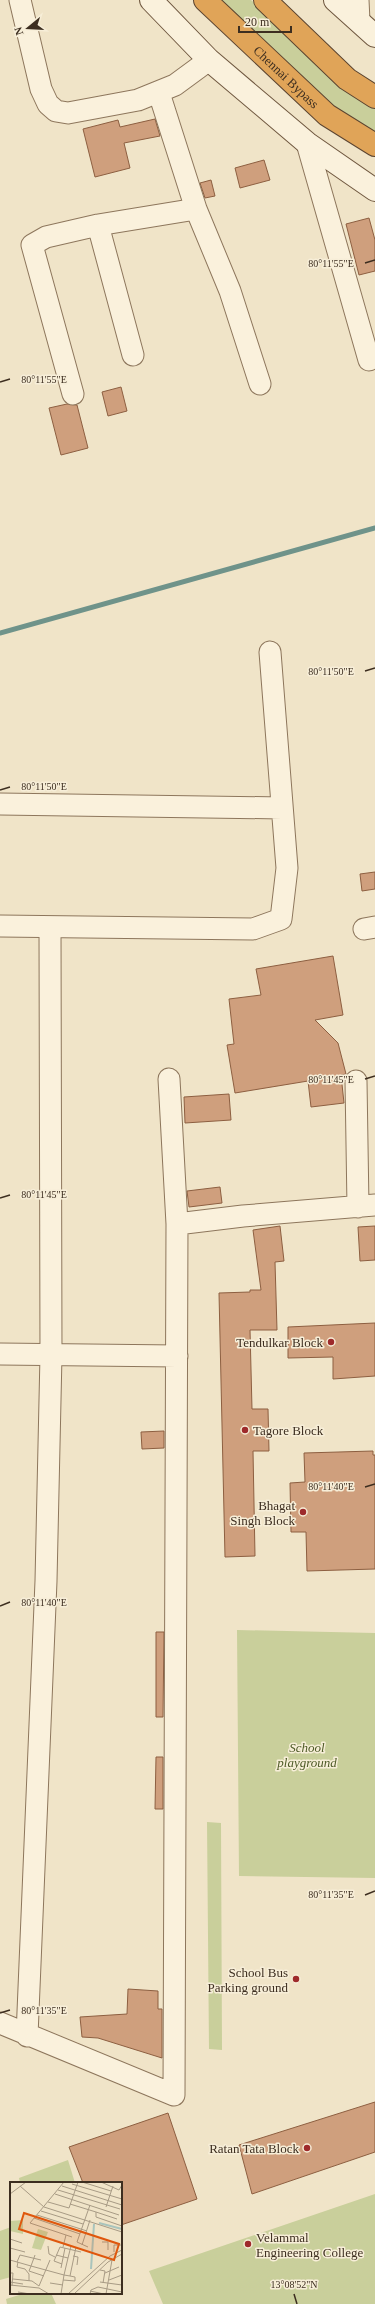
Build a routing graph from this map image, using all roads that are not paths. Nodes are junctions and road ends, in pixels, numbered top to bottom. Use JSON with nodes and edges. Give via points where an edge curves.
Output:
{"nodes":[{"id":1,"x":20,"y":0,"type":"edge"},
{"id":2,"x":151,"y":0,"type":"edge"},
{"id":3,"x":205,"y":0,"type":"edge"},
{"id":4,"x":265,"y":0,"type":"edge"},
{"id":5,"x":335,"y":0,"type":"edge"},
{"id":6,"x":358,"y":11,"type":"edge"},
{"id":7,"x":375,"y":36,"type":"edge"},
{"id":8,"x":209,"y":60,"type":"junction"},
{"id":9,"x":159,"y":93,"type":"junction"},
{"id":10,"x":375,"y":97,"type":"edge"},
{"id":11,"x":307,"y":144,"type":"junction"},
{"id":12,"x":375,"y":145,"type":"edge"},
{"id":13,"x":375,"y":190,"type":"edge"},
{"id":14,"x":196,"y":209,"type":"junction"},
{"id":15,"x":98,"y":225,"type":"junction"},
{"id":16,"x":133,"y":355,"type":"dead end"},
{"id":17,"x":369,"y":360,"type":"dead end"},
{"id":18,"x":260,"y":384,"type":"dead end"},
{"id":19,"x":73,"y":394,"type":"dead end"},
{"id":20,"x":270,"y":652,"type":"dead end"},
{"id":21,"x":0,"y":804,"type":"edge"},
{"id":22,"x":282,"y":808,"type":"junction"},
{"id":23,"x":0,"y":926,"type":"edge"},
{"id":24,"x":50,"y":928,"type":"junction"},
{"id":25,"x":169,"y":1079,"type":"dead end"},
{"id":26,"x":356,"y":1080,"type":"dead end"},
{"id":27,"x":366,"y":1206,"type":"edge"},
{"id":28,"x":177,"y":1224,"type":"junction"},
{"id":29,"x":0,"y":1354,"type":"edge"},
{"id":30,"x":50,"y":1355,"type":"junction"},
{"id":31,"x":177,"y":1356,"type":"junction"},
{"id":32,"x":0,"y":2023,"type":"edge"},
{"id":33,"x":27,"y":2036,"type":"junction"}],
"edges":[{"from":1,"to":9,"type":"street","via":[[41,89],[48,104],[56,110],[68,113],[138,100]]},
{"from":2,"to":8,"type":"street"},
{"from":3,"to":12,"type":"highway","name":"Chennai Bypass","via":[[327,115]]},
{"from":4,"to":10,"type":"highway","via":[[347,79]]},
{"from":5,"to":6,"type":"street"},
{"from":6,"to":7,"type":"street"},
{"from":8,"to":9,"type":"street","via":[[175,85]]},
{"from":8,"to":11,"type":"street"},
{"from":9,"to":14,"type":"street"},
{"from":11,"to":13,"type":"street"},
{"from":11,"to":17,"type":"street"},
{"from":14,"to":15,"type":"street"},
{"from":14,"to":18,"type":"street","via":[[230,291]]},
{"from":15,"to":16,"type":"street"},
{"from":15,"to":19,"type":"street","via":[[46,237],[32,245]]},
{"from":20,"to":22,"type":"street"},
{"from":21,"to":22,"type":"street"},
{"from":22,"to":24,"type":"street","via":[[287,868],[281,919],[253,929]]},
{"from":23,"to":24,"type":"street"},
{"from":24,"to":30,"type":"street"},
{"from":25,"to":28,"type":"street"},
{"from":26,"to":27,"type":"street"},
{"from":27,"to":28,"type":"street"},
{"from":28,"to":31,"type":"street"},
{"from":29,"to":30,"type":"street"},
{"from":30,"to":31,"type":"street"},
{"from":30,"to":33,"type":"street","via":[[46,1581]]},
{"from":31,"to":33,"type":"street","via":[[174,2095]]},
{"from":32,"to":33,"type":"street"}]}
